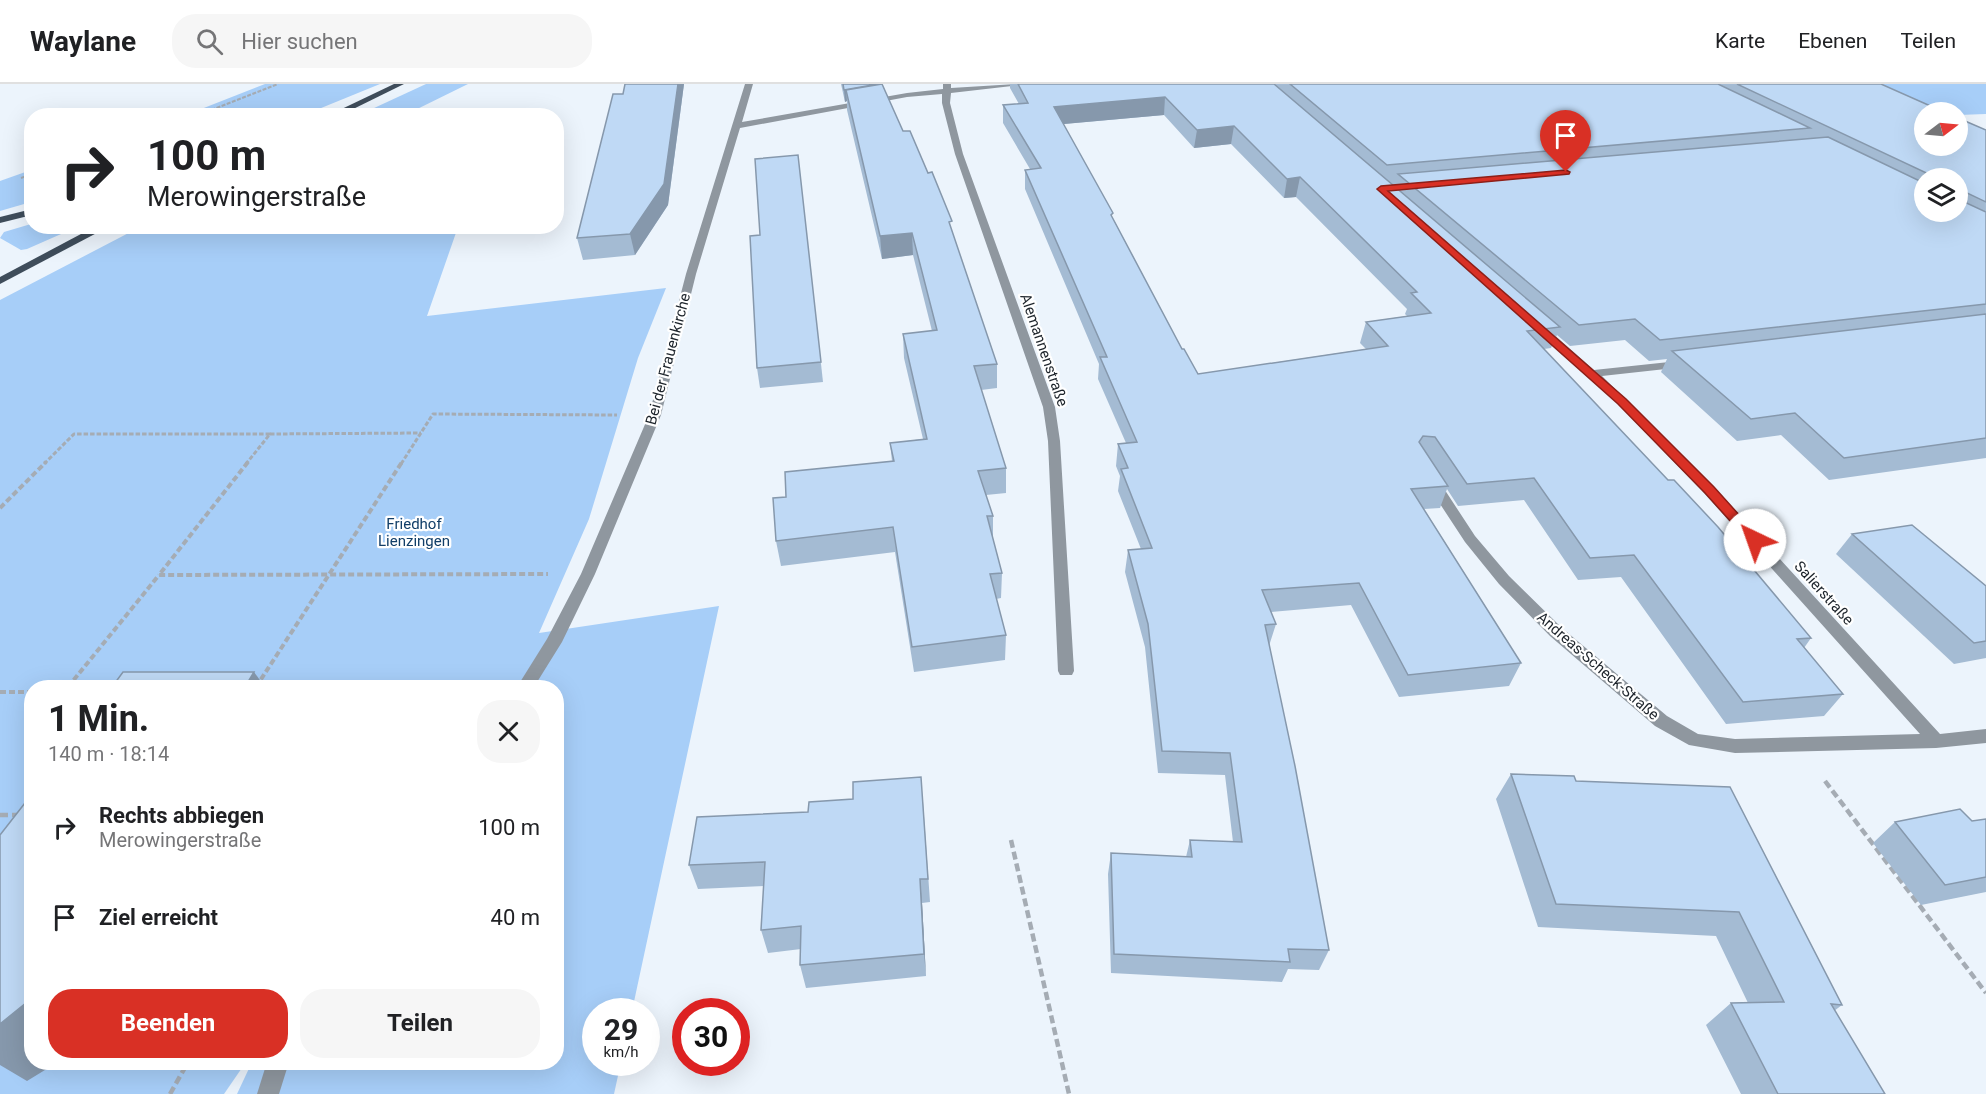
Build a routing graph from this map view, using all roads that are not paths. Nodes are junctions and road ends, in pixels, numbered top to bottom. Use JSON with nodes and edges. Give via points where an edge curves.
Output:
{"nodes":[{"id":1,"x":400,"y":84,"type":"edge"},
{"id":2,"x":748,"y":84,"type":"edge"},
{"id":3,"x":1012,"y":84,"type":"edge"},
{"id":4,"x":946,"y":87,"type":"edge"},
{"id":5,"x":349,"y":108,"type":"edge"},
{"id":6,"x":736,"y":126,"type":"junction"},
{"id":7,"x":24,"y":214,"type":"edge"},
{"id":8,"x":0,"y":220,"type":"edge"},
{"id":9,"x":90,"y":234,"type":"edge"},
{"id":10,"x":0,"y":281,"type":"edge"},
{"id":11,"x":1531,"y":321,"type":"edge"},
{"id":12,"x":1696,"y":362,"type":"edge"},
{"id":13,"x":1592,"y":374,"type":"junction"},
{"id":14,"x":1420,"y":463,"type":"edge"},
{"id":15,"x":1066,"y":671,"type":"dead end"},
{"id":16,"x":530,"y":680,"type":"edge"},
{"id":17,"x":1986,"y":736,"type":"edge"},
{"id":18,"x":1936,"y":741,"type":"junction"},
{"id":19,"x":275,"y":1070,"type":"edge"},
{"id":20,"x":267,"y":1094,"type":"edge"}],
"edges":[{"from":1,"to":5,"type":"main road"},
{"from":2,"to":6,"type":"street","name":"Bei der Frauenkirche"},
{"from":3,"to":4,"type":"street"},
{"from":4,"to":6,"type":"street"},
{"from":4,"to":15,"type":"street","name":"Alemannenstraße","via":[[946,103],[959,154],[1049,407]]},
{"from":6,"to":16,"type":"street","name":"Bei der Frauenkirche","via":[[655,415],[588,574],[554,642]]},
{"from":7,"to":8,"type":"main road"},
{"from":9,"to":10,"type":"main road"},
{"from":11,"to":13,"type":"street","name":"Salierstraße"},
{"from":12,"to":13,"type":"street"},
{"from":13,"to":18,"type":"street","name":"Salierstraße","via":[[1709,490]]},
{"from":14,"to":18,"type":"street","name":"Andreas-Scheck-Straße","via":[[1470,539],[1504,580],[1556,632],[1661,721],[1695,740],[1735,746]]},
{"from":17,"to":18,"type":"street","name":"Andreas-Scheck-Straße"},
{"from":19,"to":20,"type":"street"}]}
